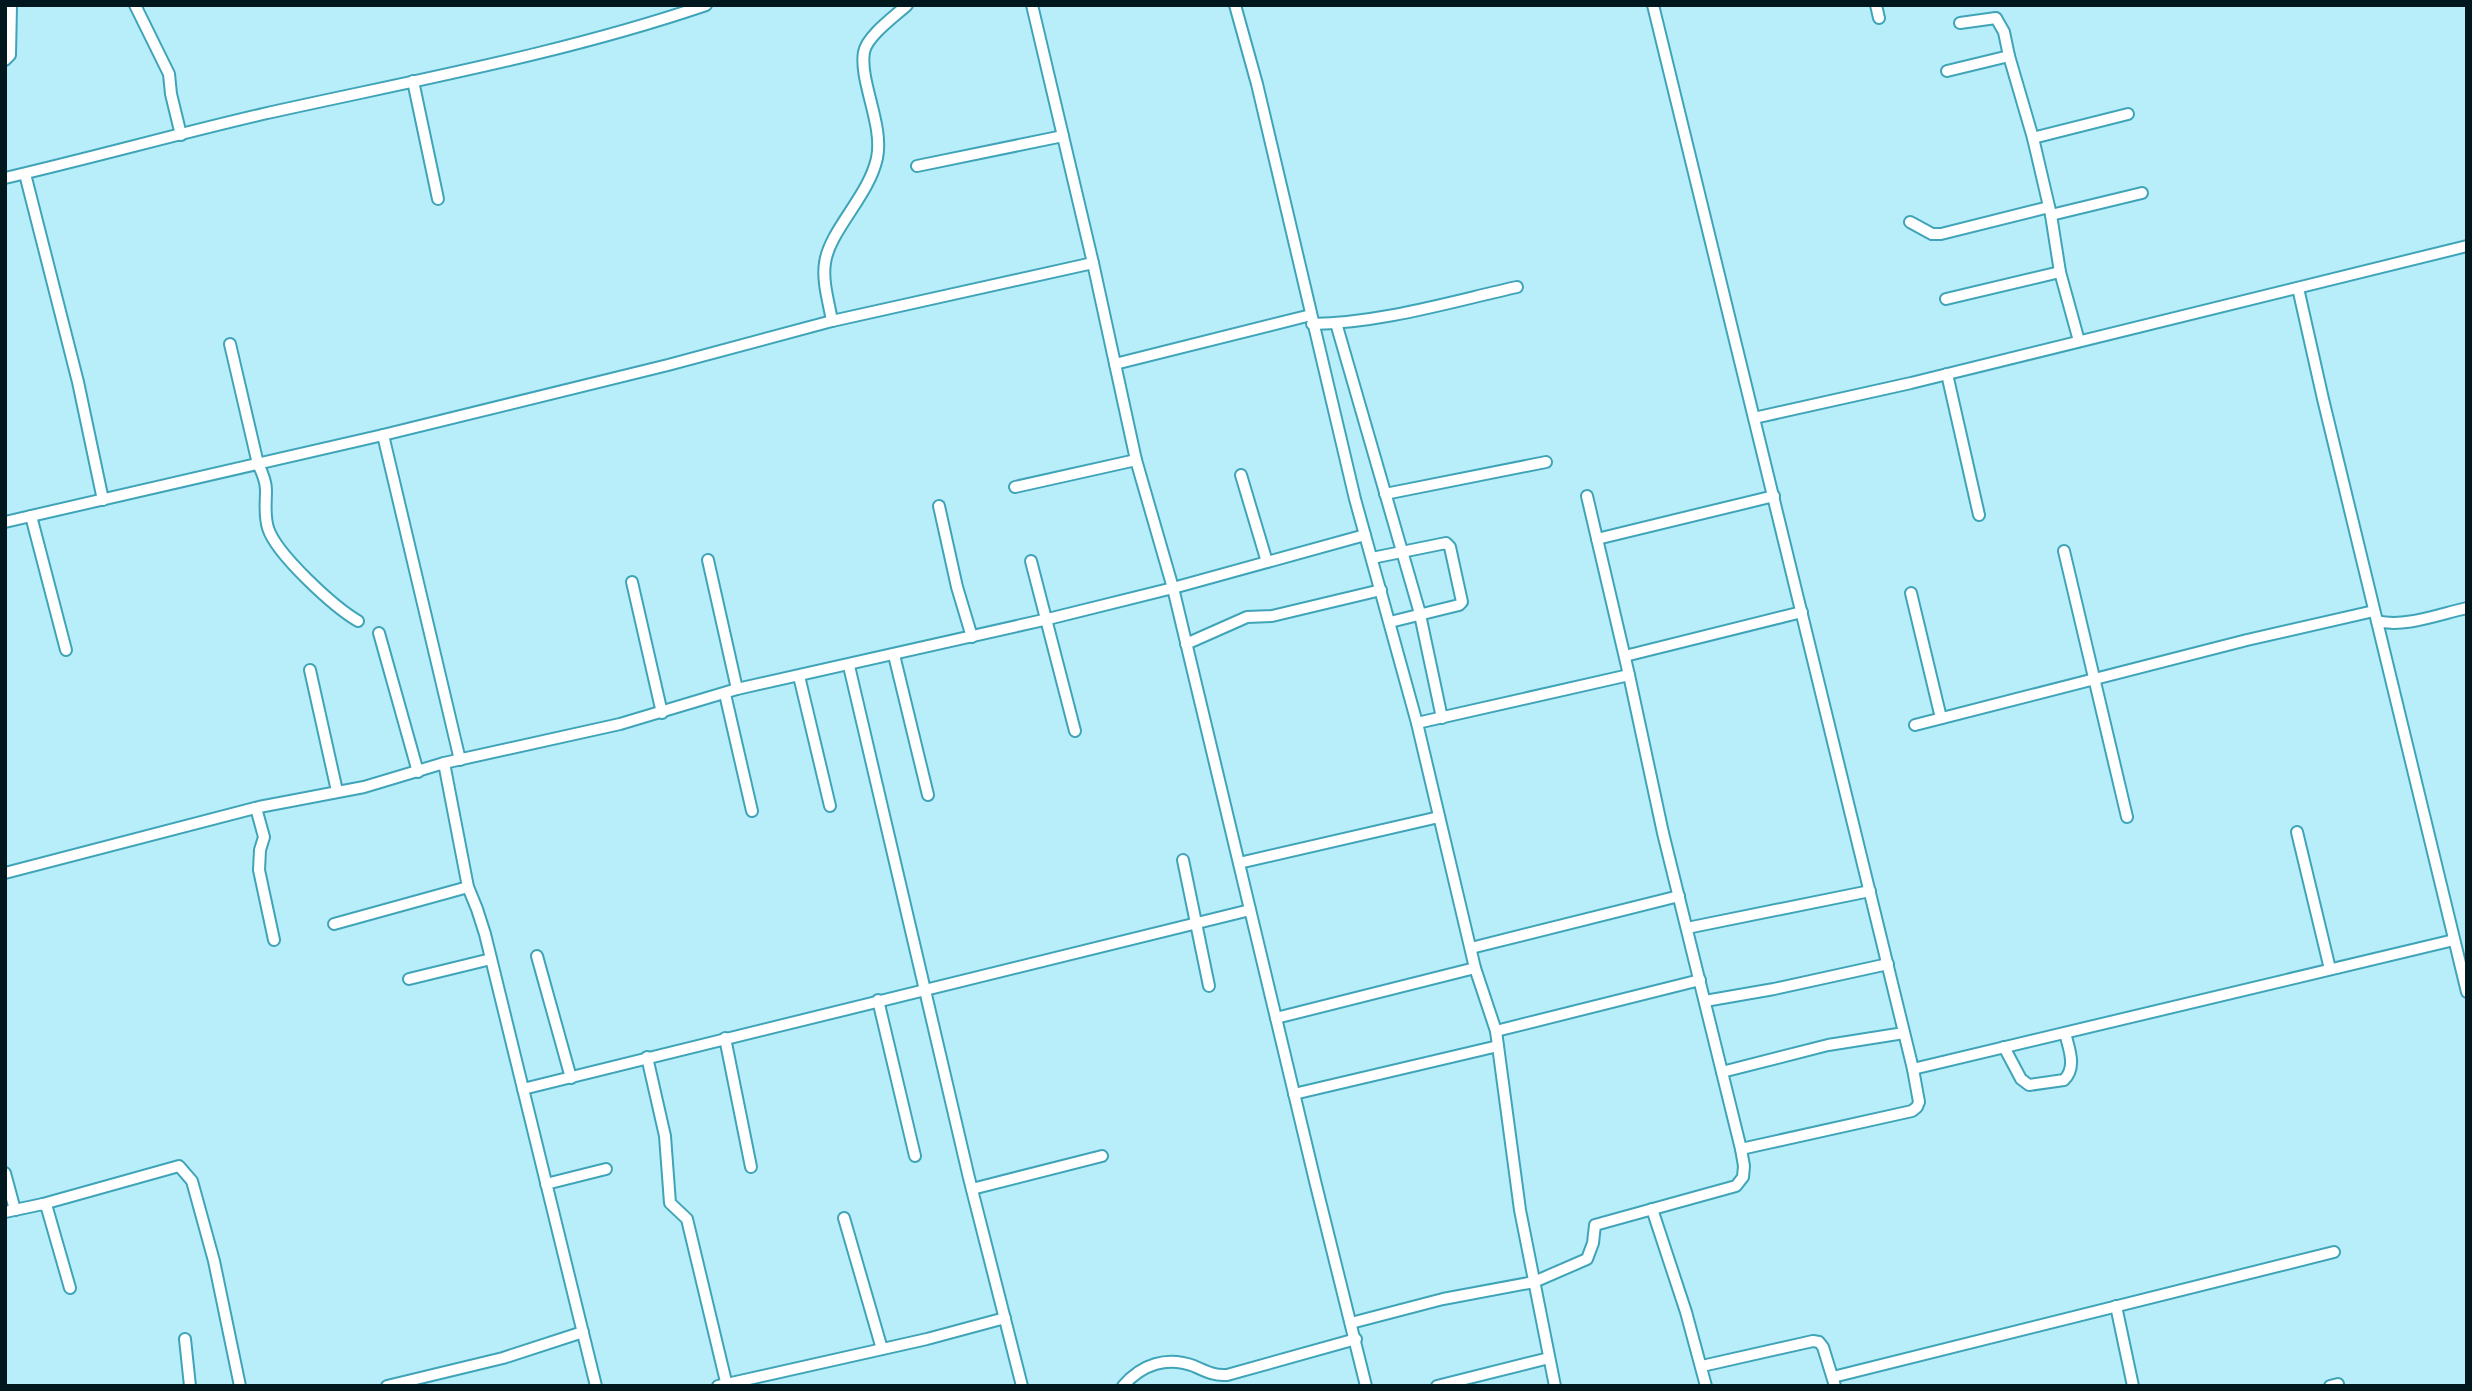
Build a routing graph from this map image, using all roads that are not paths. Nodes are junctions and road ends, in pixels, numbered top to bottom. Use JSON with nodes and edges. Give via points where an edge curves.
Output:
{"nodes":[{"id":1,"x":11,"y":5,"type":"edge"},
{"id":2,"x":135,"y":5,"type":"edge"},
{"id":3,"x":706,"y":5,"type":"edge"},
{"id":4,"x":907,"y":5,"type":"edge"},
{"id":5,"x":1032,"y":5,"type":"edge"},
{"id":6,"x":1235,"y":5,"type":"edge"},
{"id":7,"x":1653,"y":5,"type":"edge"},
{"id":8,"x":1876,"y":5,"type":"edge"},
{"id":9,"x":1878,"y":18,"type":"dead end"},
{"id":10,"x":1961,"y":23,"type":"dead end"},
{"id":11,"x":2009,"y":57,"type":"junction"},
{"id":12,"x":5,"y":60,"type":"edge"},
{"id":13,"x":1947,"y":71,"type":"dead end"},
{"id":14,"x":413,"y":81,"type":"junction"},
{"id":15,"x":2128,"y":114,"type":"dead end"},
{"id":16,"x":181,"y":135,"type":"junction"},
{"id":17,"x":1063,"y":136,"type":"junction"},
{"id":18,"x":2033,"y":138,"type":"junction"},
{"id":19,"x":917,"y":166,"type":"dead end"},
{"id":20,"x":25,"y":174,"type":"junction"},
{"id":21,"x":5,"y":178,"type":"edge"},
{"id":22,"x":2142,"y":193,"type":"dead end"},
{"id":23,"x":438,"y":199,"type":"dead end"},
{"id":24,"x":2050,"y":211,"type":"junction"},
{"id":25,"x":1910,"y":222,"type":"dead end"},
{"id":26,"x":2467,"y":246,"type":"edge"},
{"id":27,"x":1093,"y":263,"type":"junction"},
{"id":28,"x":2060,"y":272,"type":"junction"},
{"id":29,"x":1517,"y":287,"type":"dead end"},
{"id":30,"x":2298,"y":288,"type":"junction"},
{"id":31,"x":1945,"y":299,"type":"dead end"},
{"id":32,"x":1312,"y":319,"type":"junction"},
{"id":33,"x":832,"y":321,"type":"junction"},
{"id":34,"x":1336,"y":323,"type":"junction"},
{"id":35,"x":2079,"y":341,"type":"junction"},
{"id":36,"x":230,"y":344,"type":"dead end"},
{"id":37,"x":1115,"y":365,"type":"junction"},
{"id":38,"x":1947,"y":374,"type":"junction"},
{"id":39,"x":1754,"y":418,"type":"junction"},
{"id":40,"x":383,"y":435,"type":"junction"},
{"id":41,"x":1136,"y":460,"type":"junction"},
{"id":42,"x":1546,"y":463,"type":"dead end"},
{"id":43,"x":258,"y":464,"type":"junction"},
{"id":44,"x":1241,"y":475,"type":"dead end"},
{"id":45,"x":1015,"y":487,"type":"dead end"},
{"id":46,"x":1385,"y":494,"type":"junction"},
{"id":47,"x":1587,"y":496,"type":"dead end"},
{"id":48,"x":1773,"y":496,"type":"junction"},
{"id":49,"x":103,"y":500,"type":"junction"},
{"id":50,"x":939,"y":506,"type":"dead end"},
{"id":51,"x":1979,"y":514,"type":"dead end"},
{"id":52,"x":31,"y":516,"type":"junction"},
{"id":53,"x":5,"y":522,"type":"edge"},
{"id":54,"x":1365,"y":535,"type":"junction"},
{"id":55,"x":1597,"y":539,"type":"junction"},
{"id":56,"x":1401,"y":551,"type":"junction"},
{"id":57,"x":2064,"y":551,"type":"dead end"},
{"id":58,"x":1371,"y":558,"type":"junction"},
{"id":59,"x":708,"y":560,"type":"dead end"},
{"id":60,"x":1031,"y":561,"type":"dead end"},
{"id":61,"x":1267,"y":562,"type":"junction"},
{"id":62,"x":632,"y":582,"type":"dead end"},
{"id":63,"x":1173,"y":588,"type":"junction"},
{"id":64,"x":1381,"y":590,"type":"junction"},
{"id":65,"x":1911,"y":593,"type":"dead end"},
{"id":66,"x":2467,"y":608,"type":"edge"},
{"id":67,"x":1802,"y":612,"type":"junction"},
{"id":68,"x":1420,"y":615,"type":"junction"},
{"id":69,"x":2376,"y":616,"type":"junction"},
{"id":70,"x":1048,"y":619,"type":"junction"},
{"id":71,"x":358,"y":621,"type":"dead end"},
{"id":72,"x":1390,"y":622,"type":"junction"},
{"id":73,"x":379,"y":633,"type":"dead end"},
{"id":74,"x":972,"y":637,"type":"junction"},
{"id":75,"x":1186,"y":644,"type":"junction"},
{"id":76,"x":66,"y":650,"type":"dead end"},
{"id":77,"x":894,"y":655,"type":"junction"},
{"id":78,"x":1625,"y":656,"type":"junction"},
{"id":79,"x":849,"y":666,"type":"junction"},
{"id":80,"x":310,"y":670,"type":"dead end"},
{"id":81,"x":799,"y":676,"type":"junction"},
{"id":82,"x":1629,"y":676,"type":"junction"},
{"id":83,"x":2096,"y":680,"type":"junction"},
{"id":84,"x":737,"y":689,"type":"junction"},
{"id":85,"x":725,"y":694,"type":"junction"},
{"id":86,"x":662,"y":713,"type":"junction"},
{"id":87,"x":1442,"y":718,"type":"junction"},
{"id":88,"x":1941,"y":718,"type":"junction"},
{"id":89,"x":1417,"y":723,"type":"junction"},
{"id":90,"x":1915,"y":725,"type":"dead end"},
{"id":91,"x":1075,"y":731,"type":"dead end"},
{"id":92,"x":460,"y":760,"type":"junction"},
{"id":93,"x":444,"y":764,"type":"junction"},
{"id":94,"x":418,"y":772,"type":"junction"},
{"id":95,"x":337,"y":791,"type":"junction"},
{"id":96,"x":928,"y":795,"type":"dead end"},
{"id":97,"x":830,"y":806,"type":"dead end"},
{"id":98,"x":257,"y":808,"type":"junction"},
{"id":99,"x":752,"y":811,"type":"dead end"},
{"id":100,"x":1439,"y":817,"type":"junction"},
{"id":101,"x":2127,"y":817,"type":"dead end"},
{"id":102,"x":2297,"y":832,"type":"dead end"},
{"id":103,"x":1183,"y":860,"type":"dead end"},
{"id":104,"x":1239,"y":863,"type":"junction"},
{"id":105,"x":5,"y":873,"type":"edge"},
{"id":106,"x":468,"y":887,"type":"junction"},
{"id":107,"x":1870,"y":891,"type":"junction"},
{"id":108,"x":1679,"y":896,"type":"junction"},
{"id":109,"x":1250,"y":910,"type":"junction"},
{"id":110,"x":334,"y":923,"type":"dead end"},
{"id":111,"x":1196,"y":923,"type":"junction"},
{"id":112,"x":1687,"y":928,"type":"junction"},
{"id":113,"x":274,"y":940,"type":"dead end"},
{"id":114,"x":2454,"y":940,"type":"junction"},
{"id":115,"x":1471,"y":948,"type":"junction"},
{"id":116,"x":537,"y":956,"type":"dead end"},
{"id":117,"x":491,"y":959,"type":"junction"},
{"id":118,"x":1888,"y":964,"type":"junction"},
{"id":119,"x":1475,"y":968,"type":"junction"},
{"id":120,"x":2330,"y":969,"type":"junction"},
{"id":121,"x":409,"y":979,"type":"dead end"},
{"id":122,"x":1700,"y":980,"type":"junction"},
{"id":123,"x":1209,"y":986,"type":"dead end"},
{"id":124,"x":924,"y":989,"type":"junction"},
{"id":125,"x":2467,"y":992,"type":"edge"},
{"id":126,"x":878,"y":1000,"type":"junction"},
{"id":127,"x":1705,"y":1002,"type":"junction"},
{"id":128,"x":1276,"y":1018,"type":"junction"},
{"id":129,"x":1496,"y":1031,"type":"junction"},
{"id":130,"x":1904,"y":1033,"type":"junction"},
{"id":131,"x":2065,"y":1033,"type":"junction"},
{"id":132,"x":725,"y":1038,"type":"junction"},
{"id":133,"x":1498,"y":1046,"type":"junction"},
{"id":134,"x":2004,"y":1047,"type":"junction"},
{"id":135,"x":647,"y":1057,"type":"junction"},
{"id":136,"x":1913,"y":1069,"type":"junction"},
{"id":137,"x":1722,"y":1072,"type":"junction"},
{"id":138,"x":571,"y":1078,"type":"junction"},
{"id":139,"x":523,"y":1089,"type":"junction"},
{"id":140,"x":1294,"y":1094,"type":"junction"},
{"id":141,"x":1741,"y":1149,"type":"junction"},
{"id":142,"x":915,"y":1156,"type":"dead end"},
{"id":143,"x":1102,"y":1156,"type":"dead end"},
{"id":144,"x":751,"y":1167,"type":"dead end"},
{"id":145,"x":607,"y":1169,"type":"dead end"},
{"id":146,"x":5,"y":1173,"type":"edge"},
{"id":147,"x":546,"y":1184,"type":"junction"},
{"id":148,"x":972,"y":1189,"type":"junction"},
{"id":149,"x":43,"y":1204,"type":"junction"},
{"id":150,"x":1653,"y":1209,"type":"junction"},
{"id":151,"x":10,"y":1211,"type":"edge"},
{"id":152,"x":844,"y":1218,"type":"dead end"},
{"id":153,"x":2334,"y":1252,"type":"dead end"},
{"id":154,"x":1534,"y":1282,"type":"junction"},
{"id":155,"x":70,"y":1288,"type":"dead end"},
{"id":156,"x":2116,"y":1306,"type":"junction"},
{"id":157,"x":1005,"y":1318,"type":"junction"},
{"id":158,"x":1351,"y":1323,"type":"junction"},
{"id":159,"x":583,"y":1332,"type":"junction"},
{"id":160,"x":185,"y":1339,"type":"dead end"},
{"id":161,"x":1356,"y":1339,"type":"junction"},
{"id":162,"x":882,"y":1349,"type":"junction"},
{"id":163,"x":1549,"y":1357,"type":"junction"},
{"id":164,"x":1702,"y":1366,"type":"junction"},
{"id":165,"x":1834,"y":1382,"type":"edge"},
{"id":166,"x":724,"y":1385,"type":"edge"},
{"id":167,"x":190,"y":1386,"type":"edge"},
{"id":168,"x":240,"y":1386,"type":"edge"},
{"id":169,"x":387,"y":1386,"type":"edge"},
{"id":170,"x":596,"y":1386,"type":"edge"},
{"id":171,"x":1022,"y":1386,"type":"edge"},
{"id":172,"x":1123,"y":1386,"type":"edge"},
{"id":173,"x":1366,"y":1386,"type":"edge"},
{"id":174,"x":1437,"y":1386,"type":"edge"},
{"id":175,"x":1555,"y":1386,"type":"edge"},
{"id":176,"x":1706,"y":1386,"type":"edge"},
{"id":177,"x":2133,"y":1386,"type":"edge"}],
"edges":[{"from":1,"to":12,"type":"street","via":[[10,55]]},
{"from":2,"to":16,"type":"street","via":[[169,74]]},
{"from":3,"to":14,"type":"street","via":[[505,61]]},
{"from":4,"to":33,"type":"street","via":[[864,50],[877,156],[862,196],[825,259]]},
{"from":5,"to":17,"type":"street"},
{"from":6,"to":32,"type":"street"},
{"from":7,"to":39,"type":"street"},
{"from":8,"to":9,"type":"street"},
{"from":10,"to":11,"type":"street","via":[[1996,18]]},
{"from":11,"to":13,"type":"street"},
{"from":11,"to":18,"type":"street"},
{"from":14,"to":16,"type":"street"},
{"from":14,"to":23,"type":"street"},
{"from":15,"to":18,"type":"street"},
{"from":16,"to":20,"type":"street"},
{"from":17,"to":19,"type":"street"},
{"from":17,"to":27,"type":"street"},
{"from":18,"to":24,"type":"street"},
{"from":20,"to":21,"type":"street"},
{"from":20,"to":49,"type":"street"},
{"from":22,"to":24,"type":"street"},
{"from":24,"to":25,"type":"street","via":[[1941,234]]},
{"from":24,"to":28,"type":"street"},
{"from":26,"to":30,"type":"street"},
{"from":27,"to":33,"type":"street"},
{"from":27,"to":37,"type":"street"},
{"from":28,"to":31,"type":"street"},
{"from":28,"to":35,"type":"street"},
{"from":29,"to":34,"type":"street"},
{"from":30,"to":35,"type":"street"},
{"from":30,"to":69,"type":"street"},
{"from":32,"to":34,"type":"street"},
{"from":32,"to":37,"type":"street"},
{"from":32,"to":54,"type":"street"},
{"from":33,"to":40,"type":"street"},
{"from":34,"to":46,"type":"street"},
{"from":35,"to":38,"type":"street"},
{"from":36,"to":43,"type":"street"},
{"from":37,"to":41,"type":"street"},
{"from":38,"to":39,"type":"street"},
{"from":38,"to":51,"type":"street"},
{"from":39,"to":48,"type":"street"},
{"from":40,"to":43,"type":"street"},
{"from":40,"to":92,"type":"street"},
{"from":41,"to":45,"type":"street"},
{"from":41,"to":63,"type":"street"},
{"from":42,"to":46,"type":"street"},
{"from":43,"to":49,"type":"street"},
{"from":43,"to":71,"type":"street","via":[[265,481],[265,517],[272,537],[336,606]]},
{"from":44,"to":61,"type":"street"},
{"from":46,"to":56,"type":"street"},
{"from":47,"to":55,"type":"street"},
{"from":48,"to":55,"type":"street"},
{"from":48,"to":67,"type":"street"},
{"from":49,"to":52,"type":"street"},
{"from":50,"to":74,"type":"street"},
{"from":52,"to":53,"type":"street"},
{"from":52,"to":76,"type":"street"},
{"from":54,"to":58,"type":"street"},
{"from":54,"to":61,"type":"street"},
{"from":55,"to":78,"type":"street"},
{"from":56,"to":58,"type":"street"},
{"from":56,"to":68,"type":"street"},
{"from":56,"to":68,"type":"street","via":[[1446,543],[1450,547],[1462,602]]},
{"from":57,"to":83,"type":"street"},
{"from":58,"to":64,"type":"street"},
{"from":59,"to":84,"type":"street"},
{"from":60,"to":70,"type":"street"},
{"from":61,"to":63,"type":"street"},
{"from":62,"to":86,"type":"street"},
{"from":63,"to":70,"type":"street"},
{"from":63,"to":75,"type":"street"},
{"from":64,"to":72,"type":"street"},
{"from":64,"to":75,"type":"street","via":[[1247,617]]},
{"from":65,"to":88,"type":"street"},
{"from":66,"to":69,"type":"street","via":[[2392,624]]},
{"from":67,"to":78,"type":"street"},
{"from":67,"to":107,"type":"street"},
{"from":68,"to":72,"type":"street"},
{"from":68,"to":87,"type":"street"},
{"from":69,"to":83,"type":"street","via":[[2247,640]]},
{"from":69,"to":114,"type":"street"},
{"from":70,"to":74,"type":"street"},
{"from":70,"to":91,"type":"street"},
{"from":72,"to":89,"type":"street"},
{"from":73,"to":94,"type":"street"},
{"from":74,"to":77,"type":"street"},
{"from":75,"to":104,"type":"street"},
{"from":77,"to":79,"type":"street"},
{"from":77,"to":96,"type":"street"},
{"from":78,"to":82,"type":"street"},
{"from":79,"to":81,"type":"street"},
{"from":79,"to":124,"type":"street"},
{"from":80,"to":95,"type":"street"},
{"from":81,"to":84,"type":"street"},
{"from":81,"to":97,"type":"street"},
{"from":82,"to":87,"type":"street"},
{"from":82,"to":108,"type":"street"},
{"from":83,"to":88,"type":"street"},
{"from":83,"to":101,"type":"street"},
{"from":84,"to":85,"type":"street"},
{"from":85,"to":86,"type":"street"},
{"from":85,"to":99,"type":"street"},
{"from":86,"to":92,"type":"street"},
{"from":87,"to":89,"type":"street"},
{"from":88,"to":90,"type":"street"},
{"from":89,"to":100,"type":"street"},
{"from":92,"to":93,"type":"street"},
{"from":93,"to":94,"type":"street"},
{"from":93,"to":106,"type":"street"},
{"from":94,"to":95,"type":"street"},
{"from":95,"to":98,"type":"street"},
{"from":98,"to":105,"type":"street"},
{"from":98,"to":113,"type":"street","via":[[264,837],[259,870]]},
{"from":100,"to":104,"type":"street"},
{"from":100,"to":115,"type":"street"},
{"from":102,"to":120,"type":"street"},
{"from":103,"to":111,"type":"street"},
{"from":104,"to":109,"type":"street"},
{"from":106,"to":110,"type":"street"},
{"from":106,"to":117,"type":"street"},
{"from":107,"to":112,"type":"street"},
{"from":107,"to":118,"type":"street"},
{"from":108,"to":112,"type":"street"},
{"from":108,"to":115,"type":"street"},
{"from":109,"to":111,"type":"street"},
{"from":109,"to":128,"type":"street"},
{"from":111,"to":123,"type":"street"},
{"from":111,"to":124,"type":"street"},
{"from":112,"to":122,"type":"street"},
{"from":114,"to":120,"type":"street"},
{"from":114,"to":125,"type":"street"},
{"from":115,"to":119,"type":"street"},
{"from":116,"to":138,"type":"street"},
{"from":117,"to":121,"type":"street"},
{"from":117,"to":139,"type":"street"},
{"from":118,"to":127,"type":"street"},
{"from":118,"to":130,"type":"street"},
{"from":119,"to":128,"type":"street"},
{"from":119,"to":129,"type":"street"},
{"from":120,"to":131,"type":"street"},
{"from":122,"to":127,"type":"street"},
{"from":122,"to":129,"type":"street"},
{"from":124,"to":126,"type":"street"},
{"from":124,"to":148,"type":"street"},
{"from":126,"to":132,"type":"street"},
{"from":126,"to":142,"type":"street"},
{"from":127,"to":137,"type":"street"},
{"from":128,"to":140,"type":"street"},
{"from":129,"to":133,"type":"street"},
{"from":130,"to":136,"type":"street"},
{"from":130,"to":137,"type":"street","via":[[1828,1045]]},
{"from":131,"to":134,"type":"street"},
{"from":131,"to":134,"type":"street","via":[[2071,1070],[2064,1080],[2029,1086]]},
{"from":132,"to":135,"type":"street"},
{"from":132,"to":144,"type":"street"},
{"from":133,"to":140,"type":"street"},
{"from":133,"to":154,"type":"street"},
{"from":134,"to":136,"type":"street"},
{"from":135,"to":138,"type":"street"},
{"from":135,"to":166,"type":"street","via":[[665,1136],[670,1203],[687,1219]]},
{"from":136,"to":141,"type":"street","via":[[1919,1102],[1912,1111]]},
{"from":137,"to":141,"type":"street"},
{"from":138,"to":139,"type":"street"},
{"from":139,"to":147,"type":"street"},
{"from":140,"to":158,"type":"street"},
{"from":141,"to":150,"type":"street","via":[[1743,1177],[1737,1186]]},
{"from":143,"to":148,"type":"street"},
{"from":145,"to":147,"type":"street"},
{"from":146,"to":151,"type":"street"},
{"from":147,"to":159,"type":"street"},
{"from":148,"to":157,"type":"street"},
{"from":149,"to":151,"type":"street"},
{"from":149,"to":155,"type":"street"},
{"from":149,"to":168,"type":"street","via":[[180,1166],[192,1181],[214,1261]]},
{"from":150,"to":154,"type":"street","via":[[1595,1224],[1587,1259]]},
{"from":150,"to":164,"type":"street"},
{"from":152,"to":162,"type":"street"},
{"from":153,"to":156,"type":"street"},
{"from":154,"to":158,"type":"street"},
{"from":154,"to":163,"type":"street"},
{"from":156,"to":165,"type":"street"},
{"from":156,"to":177,"type":"street"},
{"from":157,"to":162,"type":"street"},
{"from":157,"to":171,"type":"street"},
{"from":158,"to":161,"type":"street"},
{"from":159,"to":169,"type":"street","via":[[503,1358]]},
{"from":159,"to":170,"type":"street"},
{"from":160,"to":167,"type":"street"},
{"from":161,"to":172,"type":"street","via":[[1227,1375],[1214,1375],[1178,1361],[1163,1362],[1142,1369]]},
{"from":161,"to":173,"type":"street"},
{"from":162,"to":166,"type":"street"},
{"from":163,"to":174,"type":"street"},
{"from":163,"to":175,"type":"street"},
{"from":164,"to":165,"type":"street","via":[[1813,1341],[1824,1347]]},
{"from":164,"to":176,"type":"street"}]}
